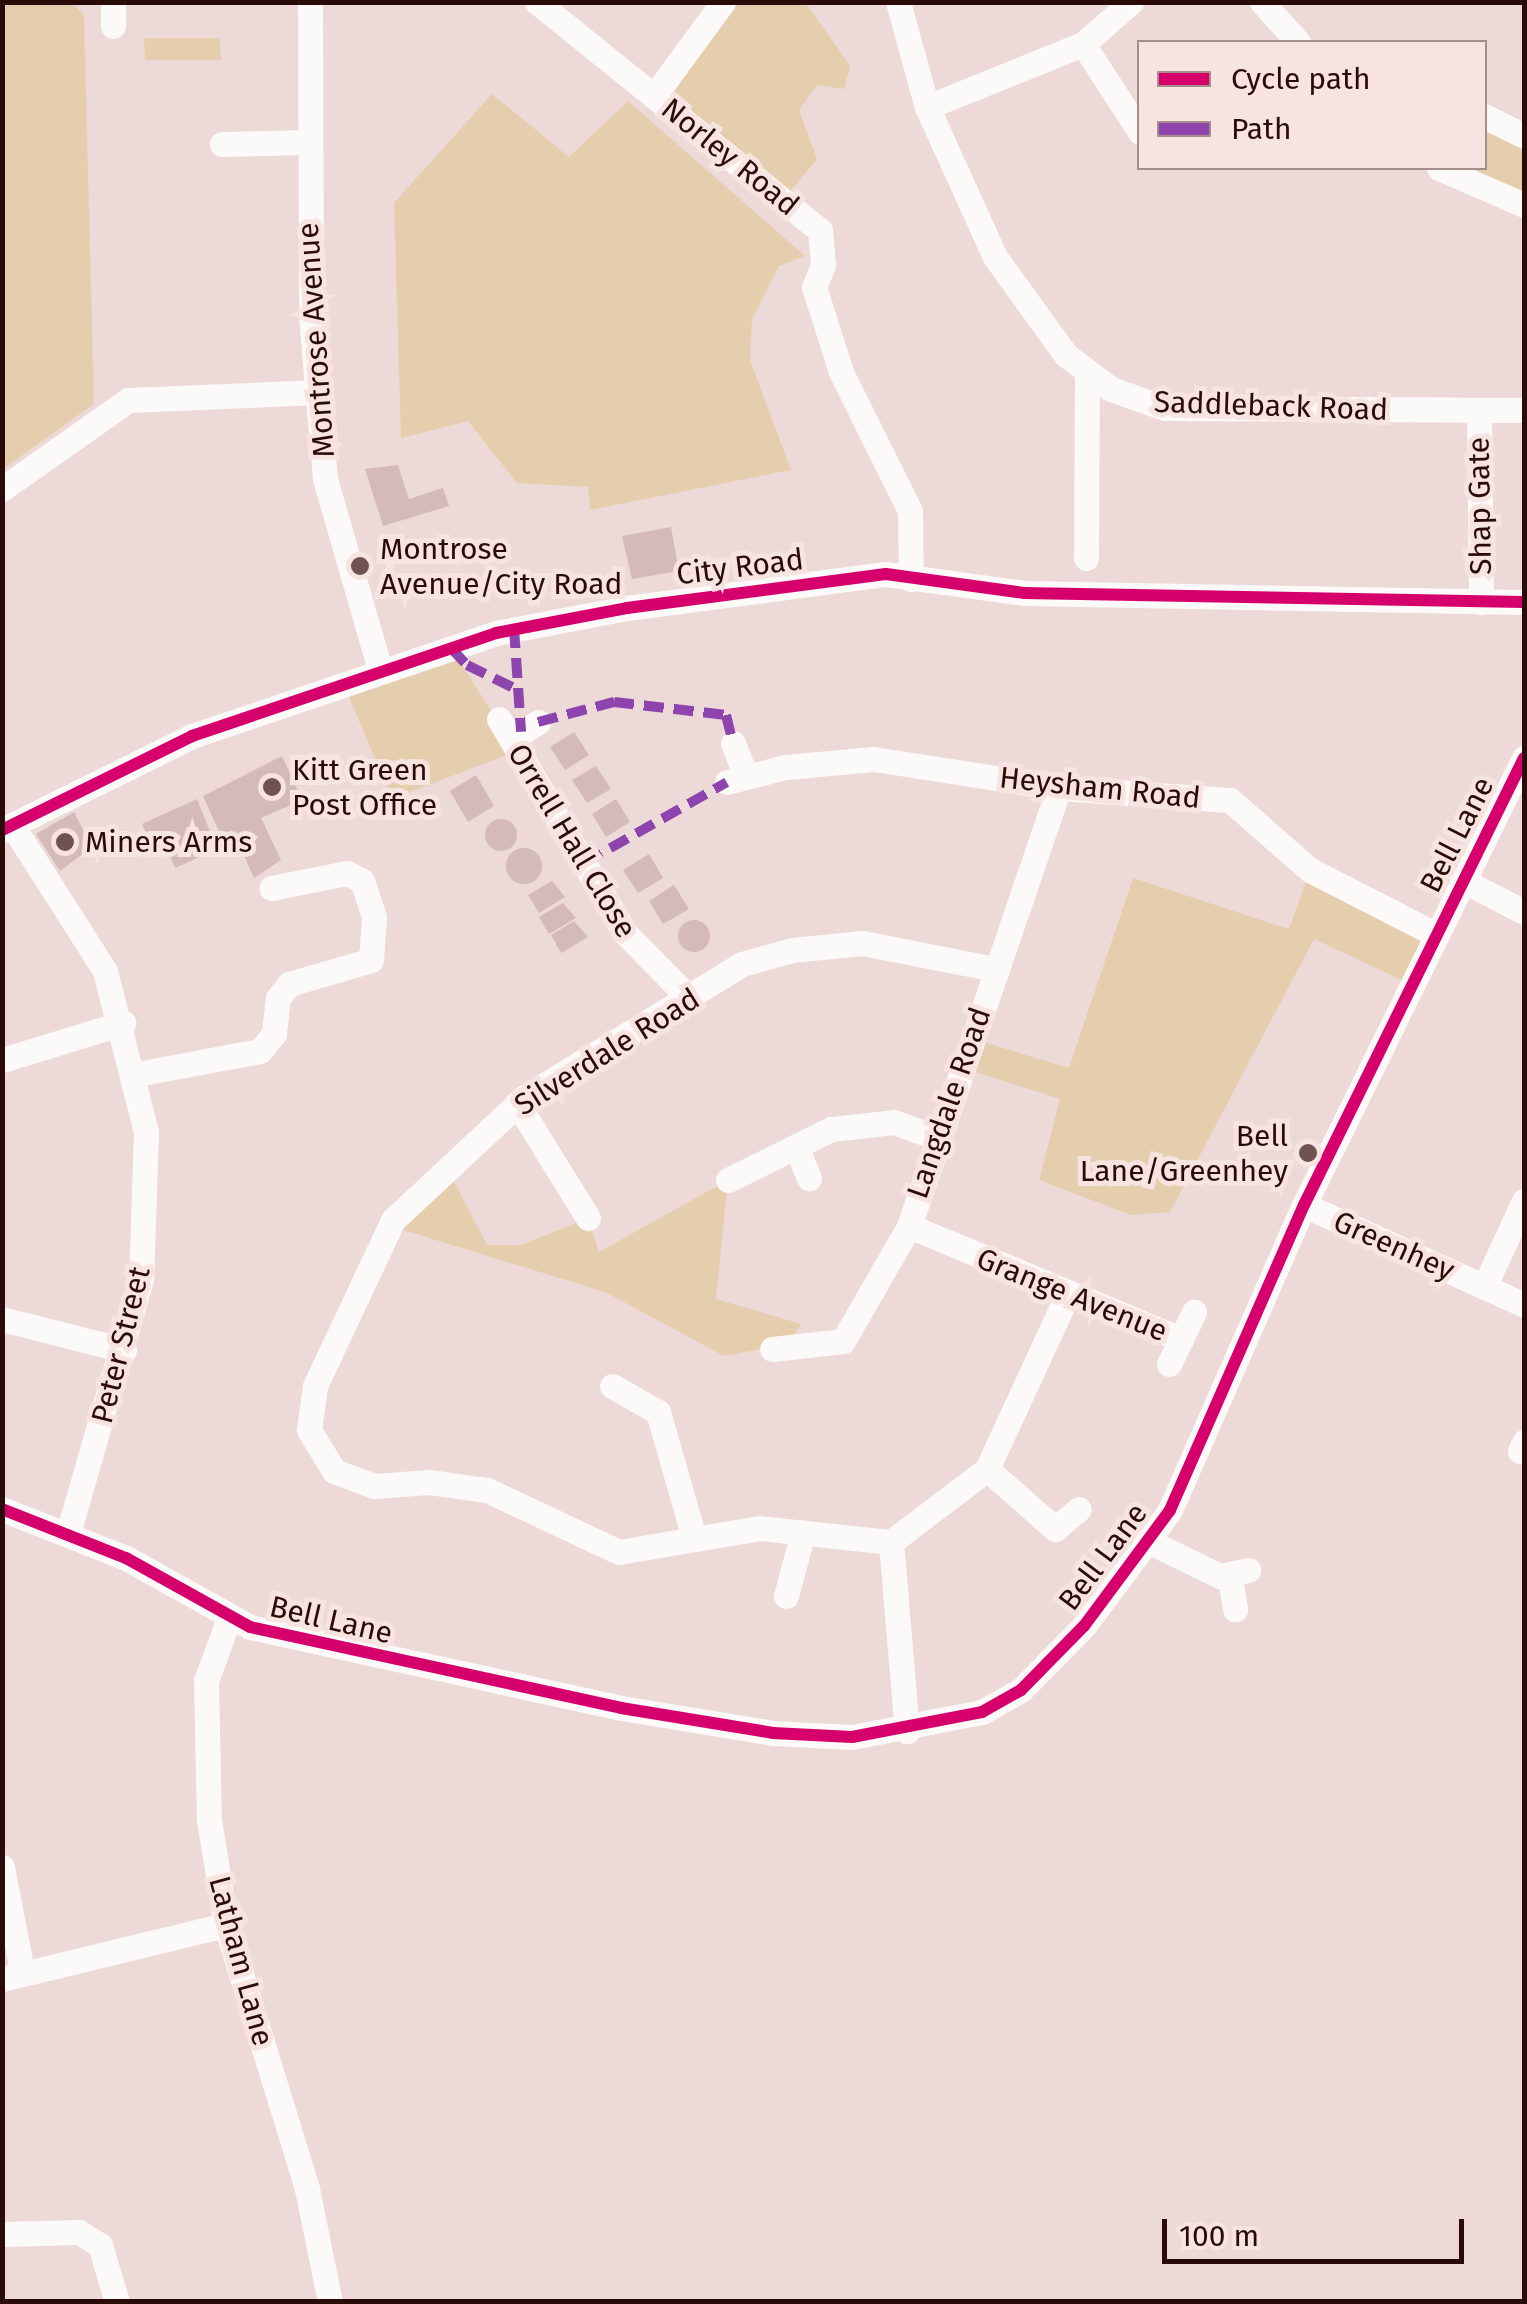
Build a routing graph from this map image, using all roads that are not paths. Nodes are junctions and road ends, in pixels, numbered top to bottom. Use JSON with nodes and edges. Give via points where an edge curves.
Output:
{"nodes":[{"id":1,"x":310,"y":2,"type":"edge"},
{"id":2,"x":537,"y":2,"type":"edge"},
{"id":3,"x":723,"y":2,"type":"edge"},
{"id":4,"x":898,"y":2,"type":"edge"},
{"id":5,"x":1131,"y":2,"type":"edge"},
{"id":6,"x":1262,"y":2,"type":"edge"},
{"id":7,"x":1296,"y":40,"type":"edge"},
{"id":8,"x":1083,"y":44,"type":"junction"},
{"id":9,"x":654,"y":96,"type":"junction"},
{"id":10,"x":927,"y":107,"type":"junction"},
{"id":11,"x":1487,"y":118,"type":"edge"},
{"id":12,"x":1137,"y":127,"type":"edge"},
{"id":13,"x":1524,"y":136,"type":"edge"},
{"id":14,"x":308,"y":142,"type":"junction"},
{"id":15,"x":222,"y":144,"type":"dead end"},
{"id":16,"x":1444,"y":170,"type":"edge"},
{"id":17,"x":1524,"y":205,"type":"edge"},
{"id":18,"x":1087,"y":374,"type":"junction"},
{"id":19,"x":316,"y":392,"type":"junction"},
{"id":20,"x":1479,"y":410,"type":"junction"},
{"id":21,"x":1524,"y":410,"type":"edge"},
{"id":22,"x":2,"y":490,"type":"edge"},
{"id":23,"x":1086,"y":558,"type":"dead end"},
{"id":24,"x":911,"y":579,"type":"junction"},
{"id":25,"x":1481,"y":602,"type":"junction"},
{"id":26,"x":1524,"y":602,"type":"edge"},
{"id":27,"x":380,"y":670,"type":"junction"},
{"id":28,"x":538,"y":722,"type":"dead end"},
{"id":29,"x":733,"y":743,"type":"dead end"},
{"id":30,"x":1524,"y":758,"type":"edge"},
{"id":31,"x":1059,"y":788,"type":"junction"},
{"id":32,"x":8,"y":828,"type":"edge"},
{"id":33,"x":1462,"y":880,"type":"junction"},
{"id":34,"x":271,"y":888,"type":"dead end"},
{"id":35,"x":1524,"y":912,"type":"edge"},
{"id":36,"x":1434,"y":934,"type":"junction"},
{"id":37,"x":995,"y":969,"type":"junction"},
{"id":38,"x":692,"y":1001,"type":"junction"},
{"id":39,"x":123,"y":1023,"type":"junction"},
{"id":40,"x":2,"y":1060,"type":"edge"},
{"id":41,"x":136,"y":1074,"type":"junction"},
{"id":42,"x":518,"y":1104,"type":"junction"},
{"id":43,"x":934,"y":1137,"type":"junction"},
{"id":44,"x":796,"y":1146,"type":"junction"},
{"id":45,"x":809,"y":1178,"type":"dead end"},
{"id":46,"x":728,"y":1180,"type":"dead end"},
{"id":47,"x":1524,"y":1201,"type":"edge"},
{"id":48,"x":1304,"y":1205,"type":"junction"},
{"id":49,"x":588,"y":1218,"type":"dead end"},
{"id":50,"x":909,"y":1226,"type":"junction"},
{"id":51,"x":1484,"y":1287,"type":"junction"},
{"id":52,"x":1066,"y":1298,"type":"junction"},
{"id":53,"x":1524,"y":1306,"type":"edge"},
{"id":54,"x":1194,"y":1312,"type":"dead end"},
{"id":55,"x":2,"y":1319,"type":"edge"},
{"id":56,"x":1181,"y":1339,"type":"junction"},
{"id":57,"x":772,"y":1349,"type":"dead end"},
{"id":58,"x":124,"y":1350,"type":"junction"},
{"id":59,"x":1170,"y":1364,"type":"dead end"},
{"id":60,"x":612,"y":1386,"type":"dead end"},
{"id":61,"x":988,"y":1470,"type":"junction"},
{"id":62,"x":1079,"y":1508,"type":"dead end"},
{"id":63,"x":2,"y":1510,"type":"edge"},
{"id":64,"x":803,"y":1532,"type":"junction"},
{"id":65,"x":68,"y":1534,"type":"junction"},
{"id":66,"x":693,"y":1534,"type":"junction"},
{"id":67,"x":891,"y":1542,"type":"junction"},
{"id":68,"x":1152,"y":1542,"type":"junction"},
{"id":69,"x":786,"y":1596,"type":"dead end"},
{"id":70,"x":1234,"y":1608,"type":"dead end"},
{"id":71,"x":229,"y":1618,"type":"junction"},
{"id":72,"x":908,"y":1732,"type":"junction"},
{"id":73,"x":2,"y":1867,"type":"edge"},
{"id":74,"x":226,"y":1925,"type":"junction"},
{"id":75,"x":12,"y":1975,"type":"edge"},
{"id":76,"x":2,"y":2234,"type":"edge"},
{"id":77,"x":117,"y":2302,"type":"edge"},
{"id":78,"x":330,"y":2302,"type":"edge"}],
"edges":[{"from":1,"to":14,"type":"street","name":"Montrose Avenue"},
{"from":2,"to":9,"type":"street","name":"Norley Road"},
{"from":3,"to":9,"type":"street"},
{"from":4,"to":10,"type":"street","name":"Saddleback Road"},
{"from":5,"to":8,"type":"street"},
{"from":6,"to":7,"type":"street"},
{"from":8,"to":10,"type":"street"},
{"from":8,"to":12,"type":"street"},
{"from":9,"to":24,"type":"street","name":"Norley Road","via":[[820,230],[823,265],[814,287],[840,372],[910,511]]},
{"from":10,"to":18,"type":"street","name":"Saddleback Road","via":[[994,257],[1029,310]]},
{"from":11,"to":13,"type":"street"},
{"from":14,"to":15,"type":"street"},
{"from":14,"to":19,"type":"street","name":"Montrose Avenue"},
{"from":16,"to":17,"type":"street"},
{"from":18,"to":20,"type":"street","name":"Saddleback Road","via":[[1164,408]]},
{"from":18,"to":23,"type":"street"},
{"from":19,"to":22,"type":"street","via":[[128,400]]},
{"from":19,"to":27,"type":"street","name":"Montrose Avenue","via":[[339,545]]},
{"from":20,"to":21,"type":"street","name":"Saddleback Road"},
{"from":20,"to":25,"type":"street","name":"Shap Gate"},
{"from":24,"to":25,"type":"street","name":"City Road","via":[[1024,593]]},
{"from":24,"to":27,"type":"street","name":"City Road","via":[[886,574],[530,624]]},
{"from":25,"to":26,"type":"street","name":"City Road"},
{"from":27,"to":32,"type":"street","name":"City Road","via":[[153,752]]},
{"from":28,"to":38,"type":"street","name":"Orrell Hall Close","via":[[505,729],[625,933]]},
{"from":29,"to":31,"type":"street","name":"Heysham Road","via":[[737,780],[874,759]]},
{"from":30,"to":33,"type":"street","name":"Bell Lane"},
{"from":31,"to":36,"type":"street","name":"Heysham Road","via":[[1230,800],[1310,870]]},
{"from":31,"to":37,"type":"street","name":"Langdale Road"},
{"from":32,"to":39,"type":"street","name":"Peter Street","via":[[94,947]]},
{"from":33,"to":35,"type":"street"},
{"from":33,"to":36,"type":"street","name":"Bell Lane"},
{"from":34,"to":41,"type":"street","via":[[346,874],[362,881],[374,917],[371,960],[289,984],[278,998],[274,1034],[260,1051]]},
{"from":36,"to":48,"type":"street","name":"Bell Lane"},
{"from":37,"to":38,"type":"street","name":"Silverdale Road","via":[[863,943],[792,950],[742,964]]},
{"from":37,"to":43,"type":"street","name":"Langdale Road"},
{"from":38,"to":42,"type":"street","name":"Silverdale Road"},
{"from":39,"to":40,"type":"street"},
{"from":39,"to":41,"type":"street","name":"Peter Street"},
{"from":41,"to":58,"type":"street","name":"Peter Street","via":[[147,1204]]},
{"from":42,"to":49,"type":"street"},
{"from":42,"to":66,"type":"street","name":"Silverdale Road","via":[[393,1220],[315,1386],[309,1430],[334,1471],[374,1486],[429,1482],[486,1490],[619,1552]]},
{"from":43,"to":44,"type":"street","via":[[894,1122],[831,1129]]},
{"from":43,"to":50,"type":"street","name":"Langdale Road"},
{"from":44,"to":45,"type":"street"},
{"from":44,"to":46,"type":"street"},
{"from":47,"to":51,"type":"street","name":"Greenhey"},
{"from":48,"to":51,"type":"street","name":"Greenhey"},
{"from":48,"to":68,"type":"street","name":"Bell Lane"},
{"from":50,"to":52,"type":"street","name":"Grange Avenue"},
{"from":50,"to":57,"type":"street","name":"Langdale Road","via":[[843,1340]]},
{"from":51,"to":53,"type":"street","name":"Greenhey"},
{"from":52,"to":56,"type":"street","name":"Grange Avenue","via":[[1146,1320]]},
{"from":52,"to":61,"type":"street"},
{"from":54,"to":56,"type":"street"},
{"from":55,"to":58,"type":"street"},
{"from":56,"to":59,"type":"street"},
{"from":58,"to":65,"type":"street","name":"Peter Street"},
{"from":60,"to":66,"type":"street","via":[[658,1412]]},
{"from":61,"to":62,"type":"street","via":[[1055,1529]]},
{"from":61,"to":67,"type":"street"},
{"from":63,"to":65,"type":"street","name":"Bell Lane"},
{"from":64,"to":66,"type":"street","name":"Silverdale Road"},
{"from":64,"to":67,"type":"street","name":"Silverdale Road"},
{"from":64,"to":69,"type":"street"},
{"from":65,"to":71,"type":"street","name":"Bell Lane"},
{"from":67,"to":72,"type":"street"},
{"from":68,"to":70,"type":"street","via":[[1238,1572]]},
{"from":68,"to":72,"type":"street","name":"Bell Lane","via":[[1021,1690],[982,1712]]},
{"from":71,"to":72,"type":"street","name":"Bell Lane","via":[[292,1638],[712,1724],[822,1736]]},
{"from":71,"to":74,"type":"street","name":"Latham Lane","via":[[205,1700],[208,1820]]},
{"from":73,"to":75,"type":"street"},
{"from":74,"to":75,"type":"street"},
{"from":74,"to":78,"type":"street","name":"Latham Lane","via":[[306,2189]]},
{"from":76,"to":77,"type":"street","via":[[78,2232],[100,2245]]}]}
